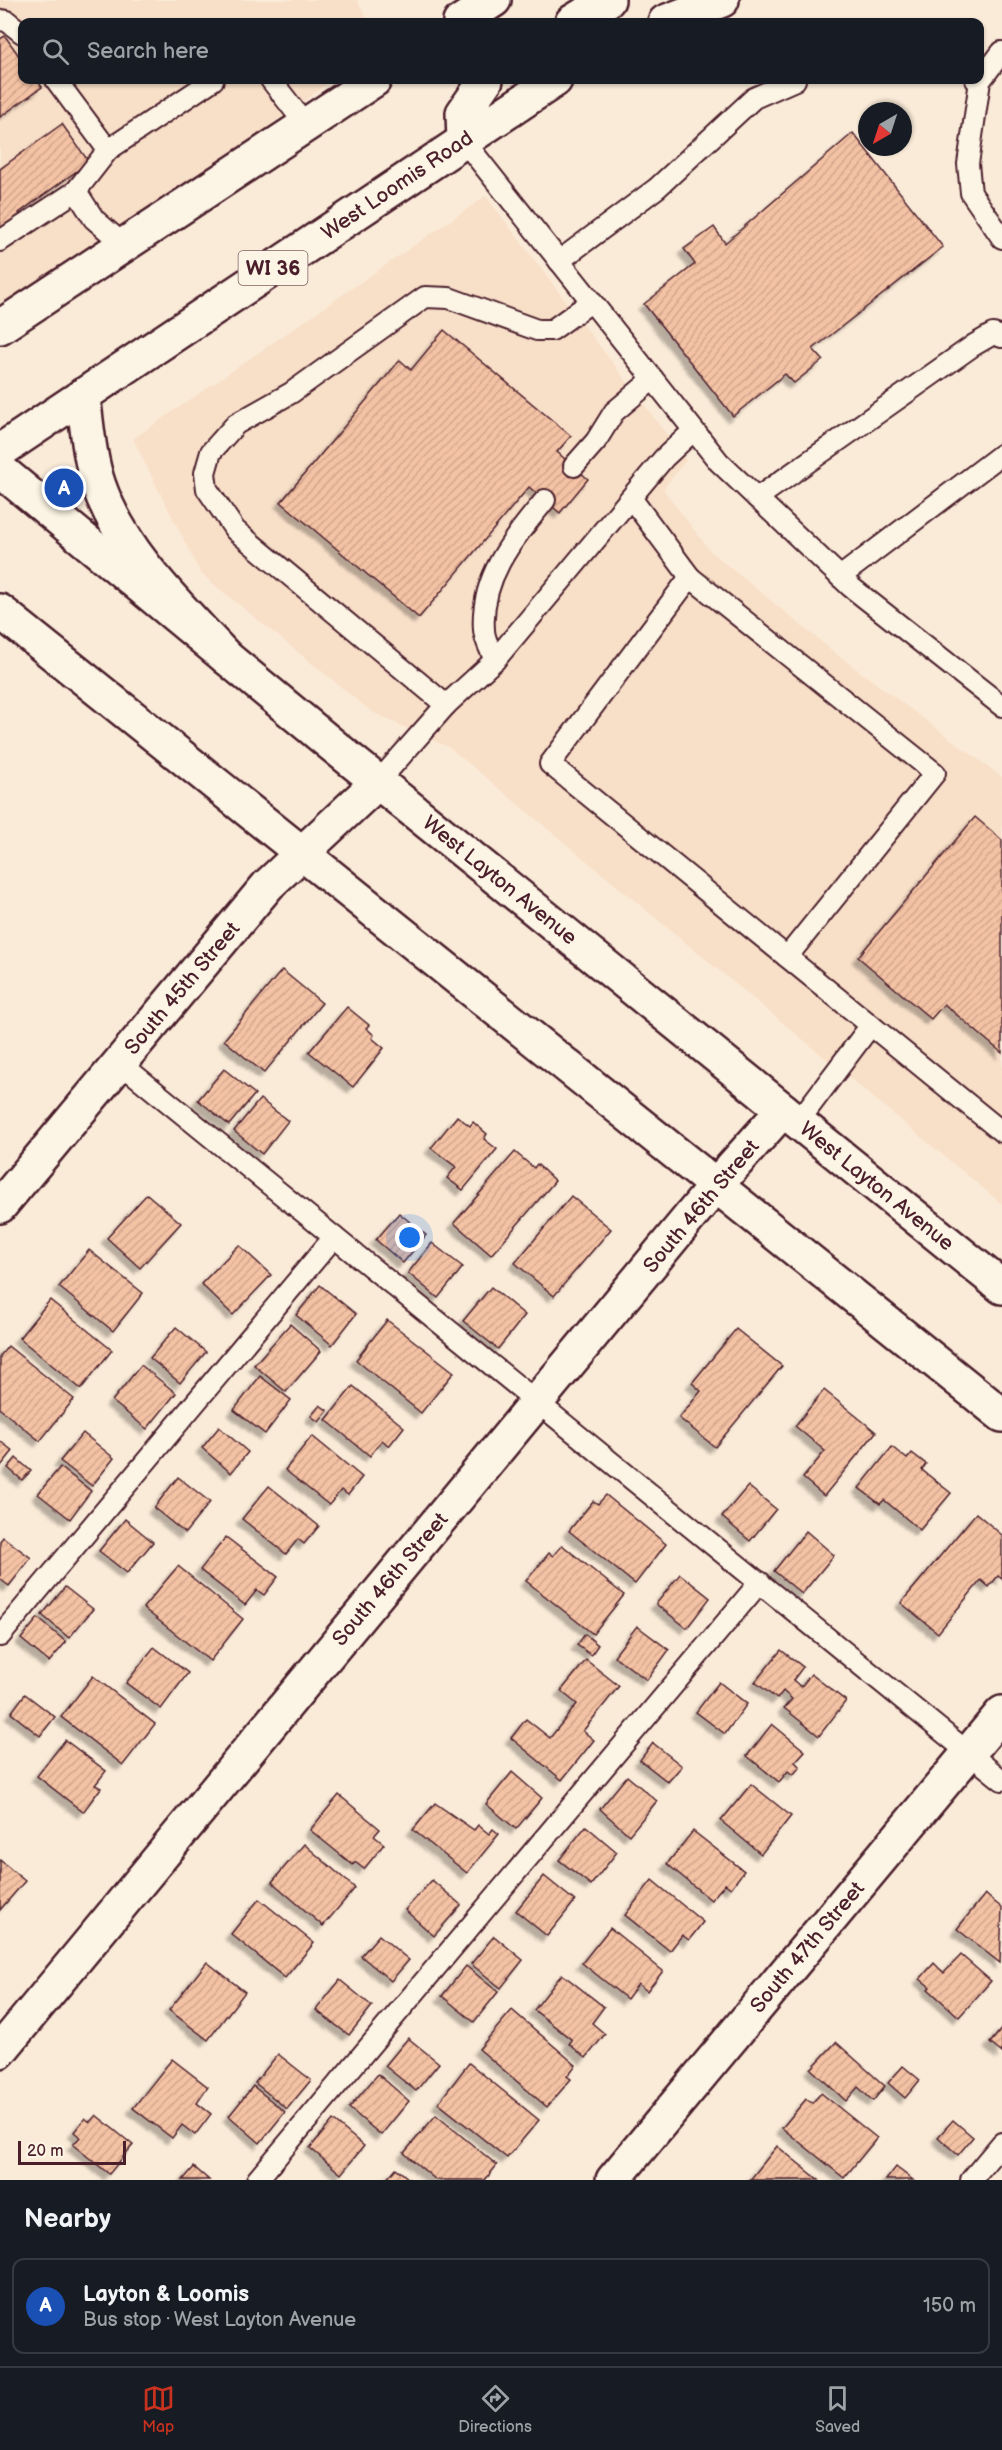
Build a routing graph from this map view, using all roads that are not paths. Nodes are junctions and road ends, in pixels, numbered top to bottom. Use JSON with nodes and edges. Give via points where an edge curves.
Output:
{"nodes":[{"id":1,"x":494,"y":0,"type":"edge"},
{"id":2,"x":608,"y":0,"type":"edge"},
{"id":3,"x":722,"y":0,"type":"edge"},
{"id":4,"x":466,"y":18,"type":"edge"},
{"id":5,"x":579,"y":18,"type":"edge"},
{"id":6,"x":675,"y":18,"type":"edge"},
{"id":7,"x":0,"y":20,"type":"edge"},
{"id":8,"x":18,"y":30,"type":"edge"},
{"id":9,"x":1002,"y":52,"type":"edge"},
{"id":10,"x":984,"y":73,"type":"edge"},
{"id":11,"x":59,"y":84,"type":"edge"},
{"id":12,"x":207,"y":84,"type":"edge"},
{"id":13,"x":274,"y":84,"type":"edge"},
{"id":14,"x":368,"y":84,"type":"edge"},
{"id":15,"x":483,"y":84,"type":"edge"},
{"id":16,"x":549,"y":84,"type":"edge"},
{"id":17,"x":786,"y":84,"type":"edge"},
{"id":18,"x":978,"y":84,"type":"edge"},
{"id":19,"x":306,"y":124,"type":"junction"},
{"id":20,"x":464,"y":141,"type":"junction"},
{"id":21,"x":108,"y":150,"type":"junction"},
{"id":22,"x":76,"y":191,"type":"junction"},
{"id":23,"x":1002,"y":238,"type":"edge"},
{"id":24,"x":0,"y":241,"type":"edge"},
{"id":25,"x":124,"y":245,"type":"junction"},
{"id":26,"x":559,"y":261,"type":"junction"},
{"id":27,"x":591,"y":302,"type":"junction"},
{"id":28,"x":0,"y":327,"type":"edge"},
{"id":29,"x":1002,"y":337,"type":"edge"},
{"id":30,"x":652,"y":379,"type":"junction"},
{"id":31,"x":83,"y":396,"type":"junction"},
{"id":32,"x":693,"y":431,"type":"junction"},
{"id":33,"x":0,"y":451,"type":"edge"},
{"id":34,"x":1002,"y":454,"type":"edge"},
{"id":35,"x":574,"y":466,"type":"dead end"},
{"id":36,"x":0,"y":470,"type":"edge"},
{"id":37,"x":631,"y":498,"type":"junction"},
{"id":38,"x":757,"y":498,"type":"junction"},
{"id":39,"x":545,"y":500,"type":"dead end"},
{"id":40,"x":690,"y":577,"type":"junction"},
{"id":41,"x":840,"y":577,"type":"junction"},
{"id":42,"x":0,"y":611,"type":"edge"},
{"id":43,"x":227,"y":658,"type":"junction"},
{"id":44,"x":495,"y":660,"type":"junction"},
{"id":45,"x":446,"y":705,"type":"junction"},
{"id":46,"x":1002,"y":706,"type":"edge"},
{"id":47,"x":378,"y":782,"type":"junction"},
{"id":48,"x":301,"y":852,"type":"junction"},
{"id":49,"x":787,"y":957,"type":"junction"},
{"id":50,"x":872,"y":1025,"type":"junction"},
{"id":51,"x":120,"y":1063,"type":"junction"},
{"id":52,"x":790,"y":1116,"type":"junction"},
{"id":53,"x":1002,"y":1131,"type":"edge"},
{"id":54,"x":717,"y":1184,"type":"junction"},
{"id":55,"x":0,"y":1206,"type":"edge"},
{"id":56,"x":334,"y":1237,"type":"junction"},
{"id":57,"x":1002,"y":1287,"type":"edge"},
{"id":58,"x":537,"y":1401,"type":"junction"},
{"id":59,"x":1002,"y":1414,"type":"edge"},
{"id":60,"x":760,"y":1582,"type":"junction"},
{"id":61,"x":0,"y":1636,"type":"edge"},
{"id":62,"x":1002,"y":1713,"type":"edge"},
{"id":63,"x":969,"y":1753,"type":"junction"},
{"id":64,"x":1002,"y":1780,"type":"edge"},
{"id":65,"x":0,"y":2051,"type":"edge"},
{"id":66,"x":1002,"y":2143,"type":"edge"},
{"id":67,"x":257,"y":2180,"type":"edge"},
{"id":68,"x":613,"y":2180,"type":"edge"},
{"id":69,"x":971,"y":2180,"type":"edge"}],
"edges":[{"from":1,"to":4,"type":"main road"},
{"from":2,"to":5,"type":"main road"},
{"from":3,"to":6,"type":"main road"},
{"from":7,"to":8,"type":"lane"},
{"from":9,"to":10,"type":"lane"},
{"from":11,"to":21,"type":"lane"},
{"from":12,"to":21,"type":"lane"},
{"from":13,"to":19,"type":"lane"},
{"from":14,"to":19,"type":"main road"},
{"from":15,"to":20,"type":"main road","via":[[463,112]]},
{"from":16,"to":20,"type":"main road","name":"West Loomis Road","number":"WI 36"},
{"from":17,"to":26,"type":"lane","via":[[754,98],[657,188]]},
{"from":18,"to":23,"type":"lane","via":[[968,164],[971,193]]},
{"from":19,"to":25,"type":"main road"},
{"from":20,"to":26,"type":"lane"},
{"from":20,"to":31,"type":"main road","name":"West Loomis Road","number":"WI 36"},
{"from":21,"to":22,"type":"lane"},
{"from":22,"to":24,"type":"lane"},
{"from":22,"to":25,"type":"lane","via":[[94,219]]},
{"from":25,"to":28,"type":"main road"},
{"from":26,"to":27,"type":"lane"},
{"from":27,"to":30,"type":"lane"},
{"from":27,"to":45,"type":"lane","via":[[552,330],[537,330],[449,298],[425,297],[291,393],[236,424],[211,452],[205,473],[207,489],[235,530]]},
{"from":29,"to":38,"type":"lane","via":[[993,334],[974,345]]},
{"from":30,"to":32,"type":"lane"},
{"from":30,"to":35,"type":"lane","via":[[614,412]]},
{"from":31,"to":33,"type":"main road","name":"West Loomis Road","number":"WI 36"},
{"from":31,"to":43,"type":"main road","via":[[92,462],[109,512],[148,571]]},
{"from":32,"to":37,"type":"lane"},
{"from":32,"to":38,"type":"lane"},
{"from":34,"to":41,"type":"lane"},
{"from":36,"to":43,"type":"main road","name":"West Layton Avenue"},
{"from":37,"to":40,"type":"lane"},
{"from":37,"to":44,"type":"lane"},
{"from":38,"to":41,"type":"lane"},
{"from":39,"to":44,"type":"lane","via":[[504,551],[487,594],[484,631]]},
{"from":40,"to":49,"type":"lane","via":[[550,764]]},
{"from":40,"to":49,"type":"lane","via":[[935,772]]},
{"from":41,"to":46,"type":"lane"},
{"from":42,"to":48,"type":"main road"},
{"from":43,"to":47,"type":"main road","name":"West Layton Avenue"},
{"from":44,"to":45,"type":"lane"},
{"from":45,"to":47,"type":"lane"},
{"from":47,"to":48,"type":"main road","name":"South 45th Street"},
{"from":47,"to":52,"type":"main road","name":"West Layton Avenue"},
{"from":48,"to":51,"type":"main road","name":"South 45th Street","via":[[268,885]]},
{"from":48,"to":54,"type":"main road"},
{"from":49,"to":50,"type":"lane"},
{"from":50,"to":52,"type":"lane"},
{"from":50,"to":53,"type":"lane"},
{"from":51,"to":55,"type":"main road","name":"South 45th Street"},
{"from":51,"to":56,"type":"lane"},
{"from":52,"to":54,"type":"main road","name":"South 46th Street"},
{"from":52,"to":57,"type":"main road","name":"West Layton Avenue"},
{"from":54,"to":58,"type":"main road","name":"South 46th Street"},
{"from":54,"to":59,"type":"main road"},
{"from":56,"to":58,"type":"lane"},
{"from":56,"to":61,"type":"lane"},
{"from":58,"to":60,"type":"lane"},
{"from":58,"to":65,"type":"main road","name":"South 46th Street"},
{"from":60,"to":63,"type":"lane"},
{"from":60,"to":67,"type":"lane"},
{"from":62,"to":63,"type":"main road","name":"South 47th Street"},
{"from":63,"to":64,"type":"lane"},
{"from":63,"to":68,"type":"main road","name":"South 47th Street"},
{"from":66,"to":69,"type":"lane"}]}
